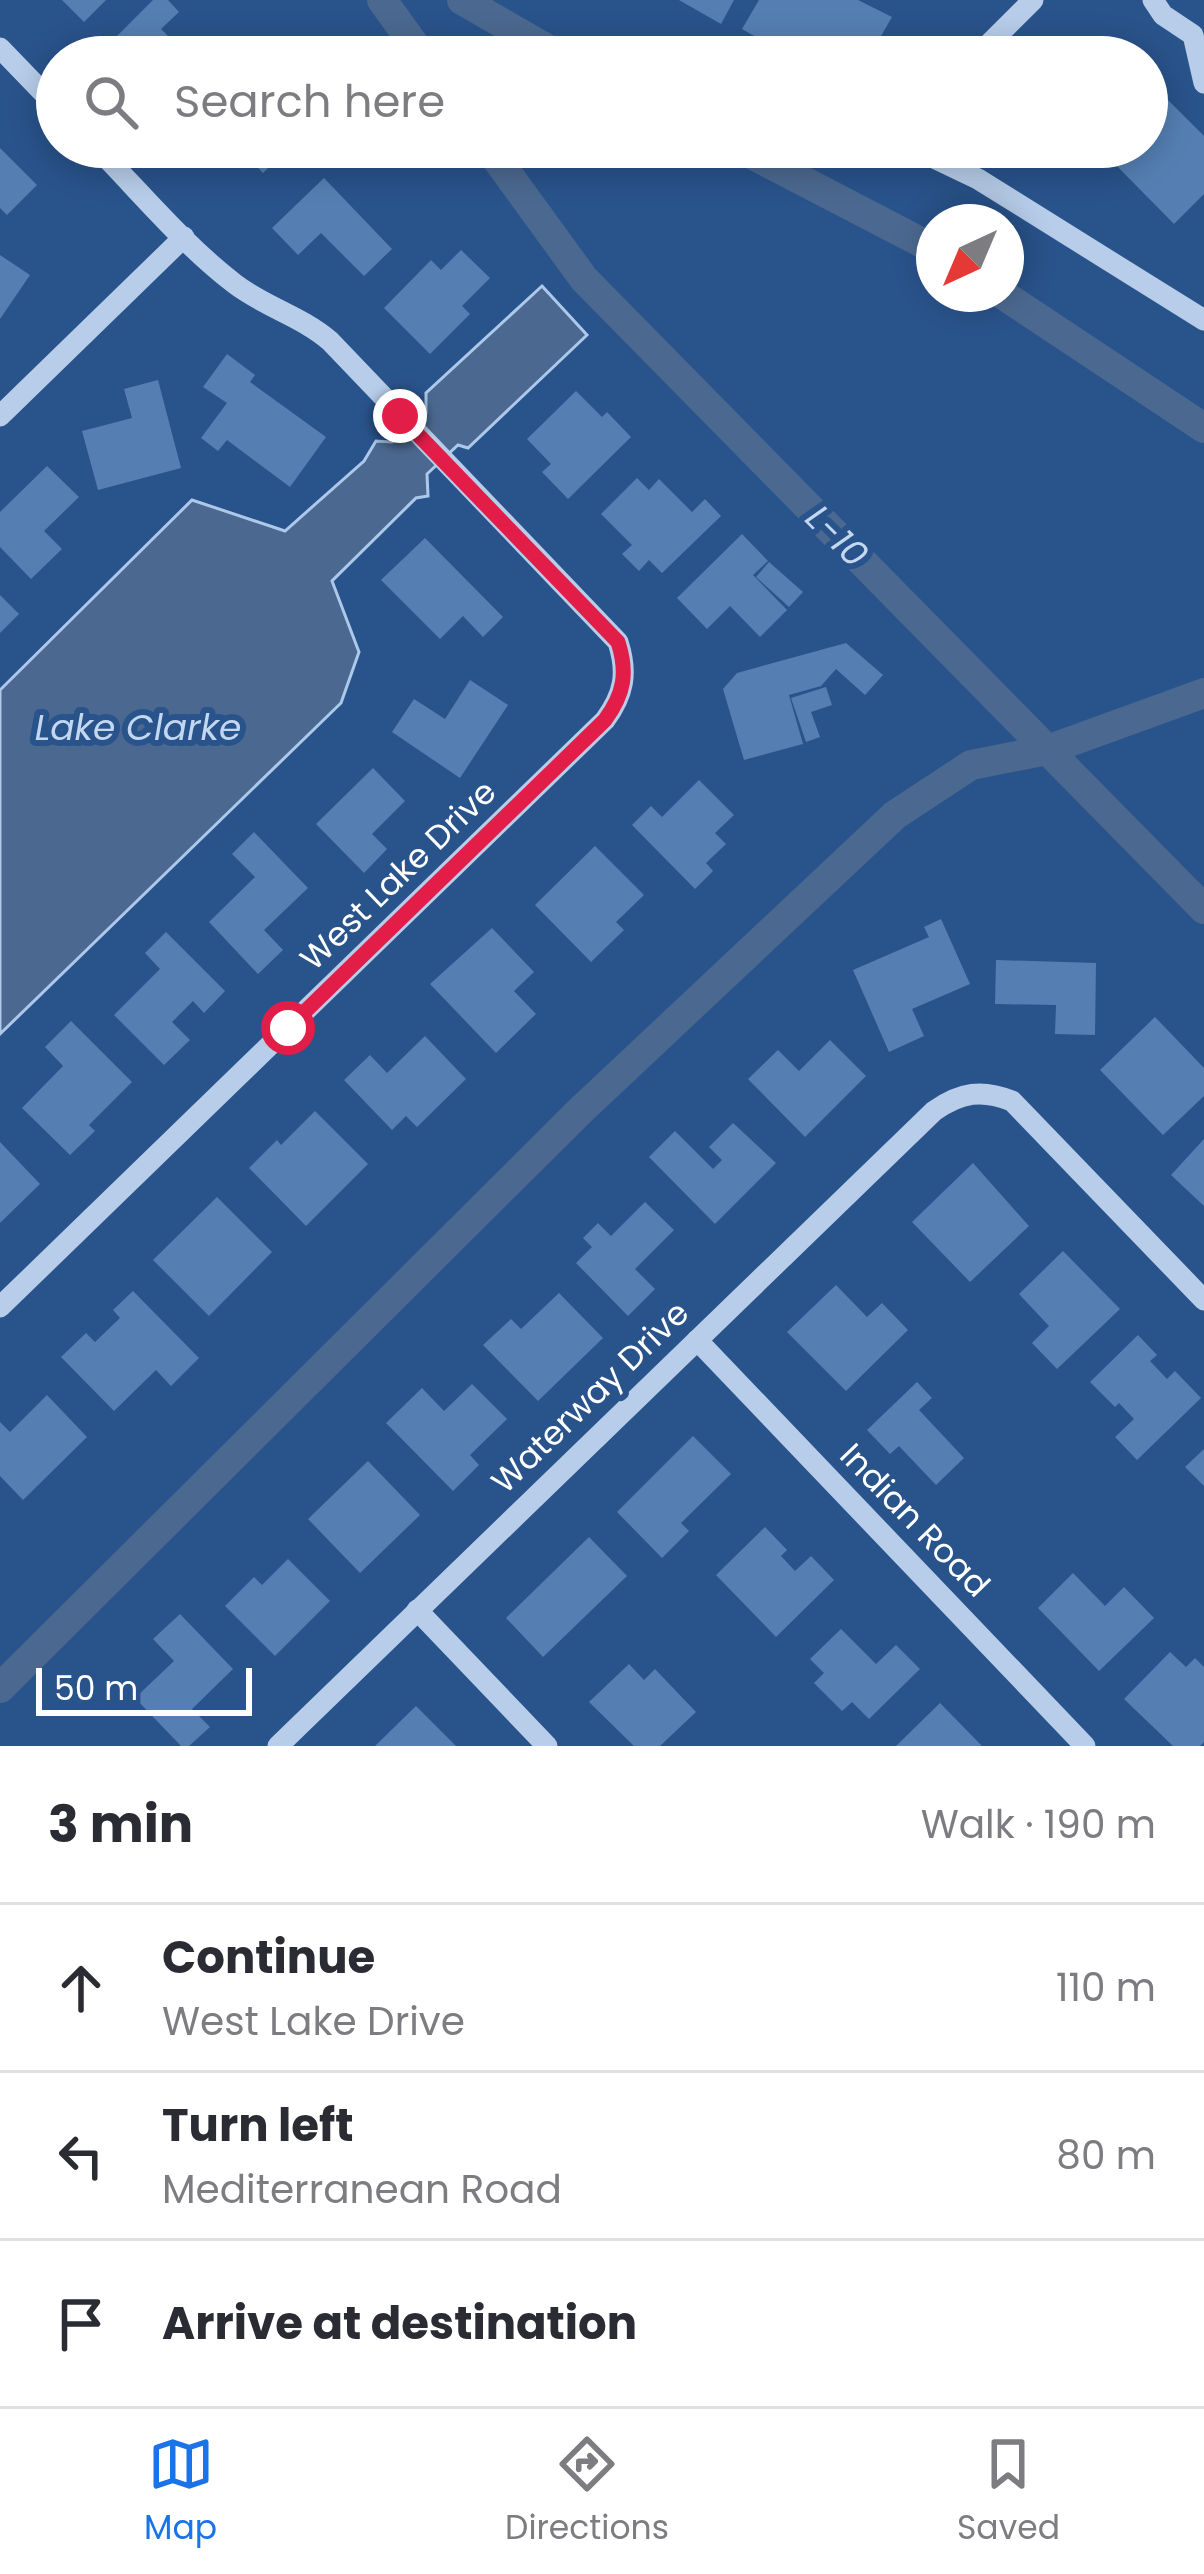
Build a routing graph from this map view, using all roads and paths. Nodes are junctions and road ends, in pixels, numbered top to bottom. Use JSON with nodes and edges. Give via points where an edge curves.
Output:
{"nodes":[{"id":1,"x":1033,"y":0,"type":"edge"},
{"id":2,"x":1153,"y":0,"type":"edge"},
{"id":3,"x":997,"y":36,"type":"edge"},
{"id":4,"x":0,"y":48,"type":"edge"},
{"id":5,"x":1204,"y":83,"type":"edge"},
{"id":6,"x":36,"y":85,"type":"edge"},
{"id":7,"x":117,"y":168,"type":"edge"},
{"id":8,"x":956,"y":168,"type":"edge"},
{"id":9,"x":184,"y":237,"type":"junction"},
{"id":10,"x":1204,"y":320,"type":"edge"},
{"id":11,"x":0,"y":416,"type":"edge"},
{"id":12,"x":1204,"y":1300,"type":"edge"},
{"id":13,"x":0,"y":1307,"type":"edge"},
{"id":14,"x":697,"y":1340,"type":"junction"},
{"id":15,"x":418,"y":1610,"type":"junction"},
{"id":16,"x":278,"y":1746,"type":"edge"},
{"id":17,"x":547,"y":1746,"type":"edge"},
{"id":18,"x":1085,"y":1746,"type":"edge"}],
"edges":[{"from":1,"to":3,"type":"street"},
{"from":2,"to":5,"type":"street","via":[[1193,35]]},
{"from":4,"to":6,"type":"street"},
{"from":7,"to":9,"type":"street"},
{"from":8,"to":10,"type":"street"},
{"from":9,"to":11,"type":"street"},
{"from":9,"to":13,"type":"street","name":"West Lake Drive","via":[[241,288],[315,328],[618,642],[624,683],[605,720]]},
{"from":12,"to":14,"type":"street","name":"Waterway Drive","via":[[1012,1101],[972,1093],[934,1111]]},
{"from":14,"to":15,"type":"street","name":"Waterway Drive"},
{"from":14,"to":18,"type":"street","name":"Indian Road"},
{"from":15,"to":16,"type":"street","name":"Waterway Drive"},
{"from":15,"to":17,"type":"street"}]}
